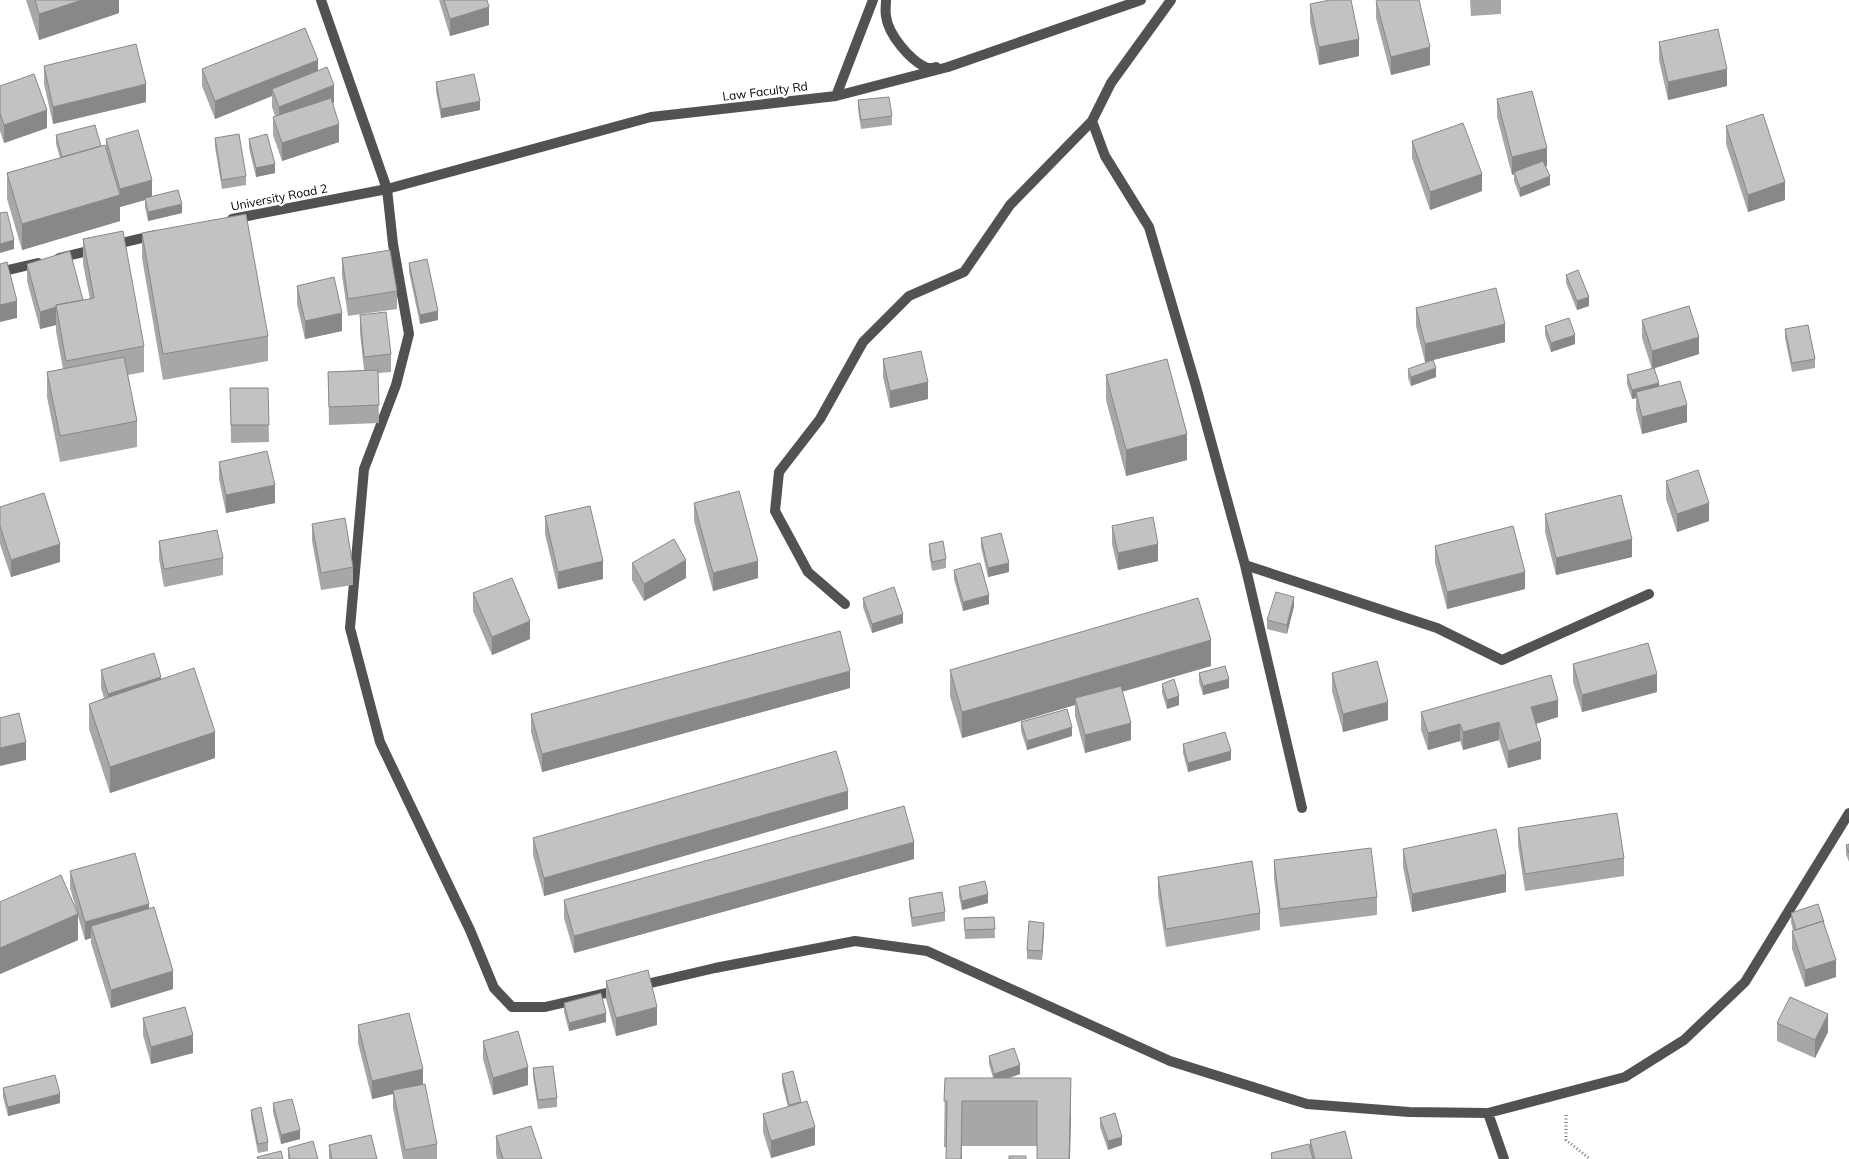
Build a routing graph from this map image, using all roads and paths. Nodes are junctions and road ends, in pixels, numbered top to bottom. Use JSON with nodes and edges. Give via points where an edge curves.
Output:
{"nodes":[{"id":1,"x":321,"y":0,"type":"edge"},
{"id":2,"x":873,"y":0,"type":"edge"},
{"id":3,"x":886,"y":0,"type":"edge"},
{"id":4,"x":1141,"y":0,"type":"edge"},
{"id":5,"x":1171,"y":0,"type":"edge"},
{"id":6,"x":948,"y":67,"type":"junction"},
{"id":7,"x":836,"y":96,"type":"junction"},
{"id":8,"x":1092,"y":120,"type":"junction"},
{"id":9,"x":387,"y":189,"type":"junction"},
{"id":10,"x":224,"y":221,"type":"edge"},
{"id":11,"x":166,"y":232,"type":"edge"},
{"id":12,"x":0,"y":272,"type":"edge"},
{"id":13,"x":1245,"y":565,"type":"junction"},
{"id":14,"x":1649,"y":594,"type":"dead end"},
{"id":15,"x":846,"y":604,"type":"dead end"},
{"id":16,"x":1302,"y":808,"type":"dead end"},
{"id":17,"x":1849,"y":814,"type":"edge"},
{"id":18,"x":1567,"y":1092,"type":"junction"},
{"id":19,"x":1488,"y":1113,"type":"junction"},
{"id":20,"x":1504,"y":1159,"type":"edge"},
{"id":21,"x":1590,"y":1159,"type":"edge"}],
"edges":[{"from":1,"to":9,"type":"street"},
{"from":2,"to":7,"type":"street"},
{"from":3,"to":6,"type":"street","via":[[886,17],[898,43],[927,68]]},
{"from":4,"to":6,"type":"street","name":"Law Faculty Rd"},
{"from":5,"to":8,"type":"street","via":[[1111,83]]},
{"from":6,"to":7,"type":"street","name":"Law Faculty Rd"},
{"from":7,"to":9,"type":"street","name":"Law Faculty Rd","via":[[650,117]]},
{"from":8,"to":13,"type":"street","via":[[1105,156],[1149,227]]},
{"from":8,"to":15,"type":"street","via":[[1010,205],[964,272],[909,296],[863,342],[820,419],[779,472],[774,511],[808,572]]},
{"from":9,"to":10,"type":"street","name":"University Road 2"},
{"from":9,"to":19,"type":"street","via":[[409,334],[396,385],[364,468],[350,628],[380,742],[470,930],[494,988],[512,1007],[545,1007],[715,968],[855,941],[927,951],[1170,1061],[1308,1104],[1409,1112]]},
{"from":11,"to":12,"type":"street"},
{"from":13,"to":14,"type":"street","via":[[1437,628],[1502,660]]},
{"from":13,"to":16,"type":"street"},
{"from":17,"to":18,"type":"street","via":[[1745,982],[1684,1040],[1625,1077]]},
{"from":18,"to":19,"type":"street"},
{"from":18,"to":21,"type":"path","via":[[1566,1140]]},
{"from":19,"to":20,"type":"street"}]}
